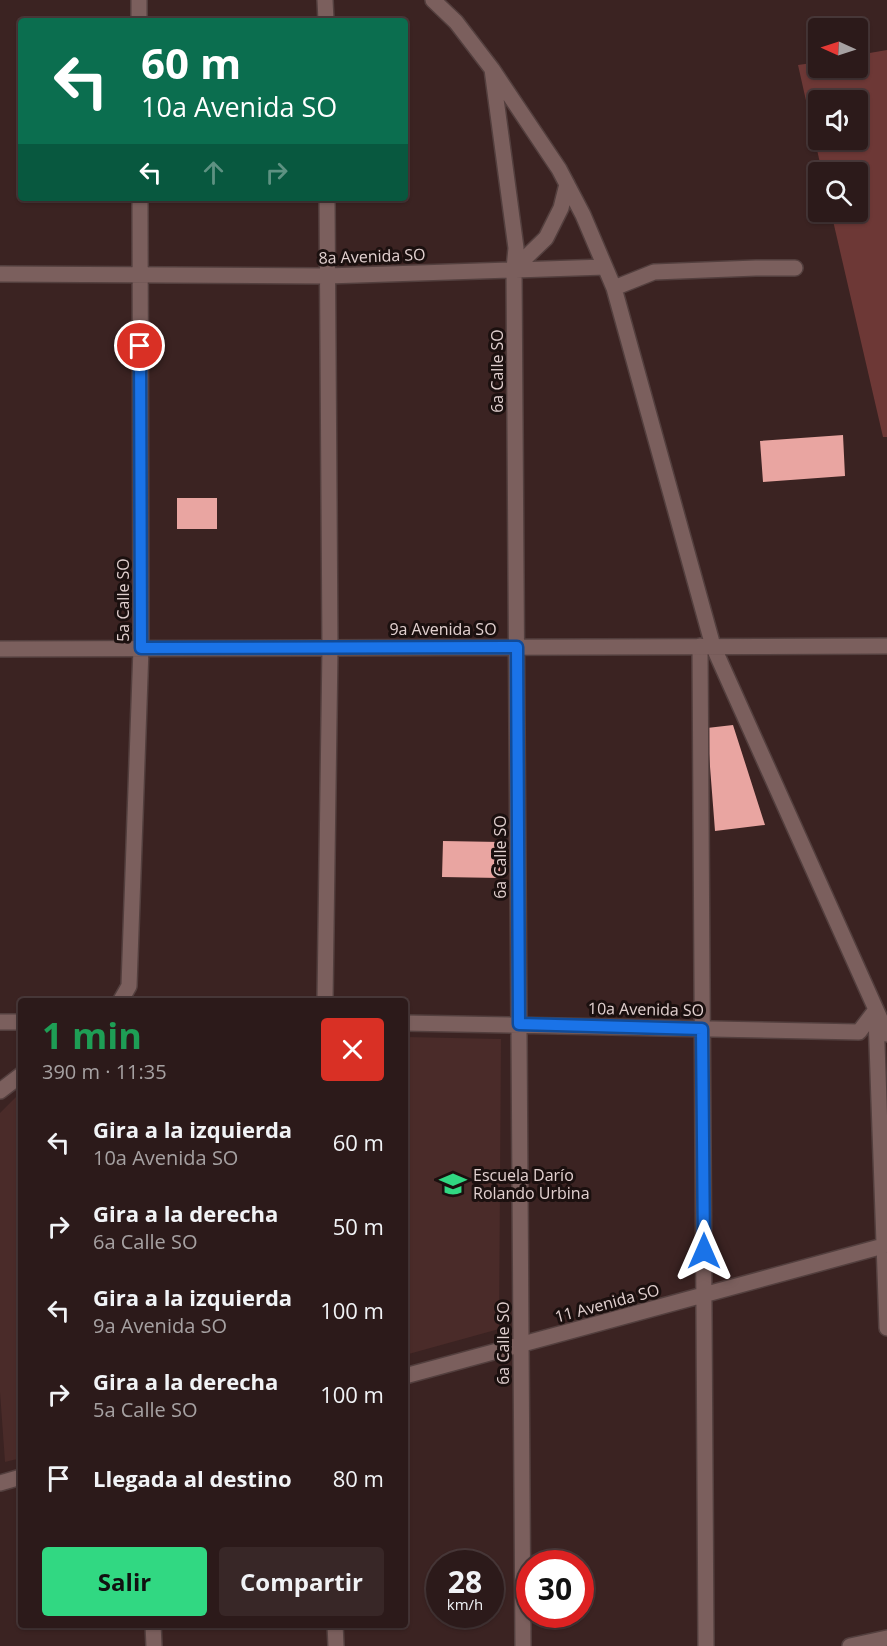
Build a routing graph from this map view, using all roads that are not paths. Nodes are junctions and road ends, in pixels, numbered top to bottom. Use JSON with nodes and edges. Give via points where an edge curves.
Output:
{"nodes":[{"id":1,"x":139,"y":0,"type":"edge"},
{"id":2,"x":326,"y":0,"type":"edge"},
{"id":3,"x":433,"y":0,"type":"edge"},
{"id":4,"x":139,"y":18,"type":"edge"},
{"id":5,"x":326,"y":18,"type":"edge"},
{"id":6,"x":492,"y":69,"type":"junction"},
{"id":7,"x":567,"y":184,"type":"junction"},
{"id":8,"x":140,"y":201,"type":"edge"},
{"id":9,"x":327,"y":201,"type":"edge"},
{"id":10,"x":605,"y":267,"type":"junction"},
{"id":11,"x":795,"y":268,"type":"dead end"},
{"id":12,"x":514,"y":269,"type":"junction"},
{"id":13,"x":0,"y":274,"type":"edge"},
{"id":14,"x":140,"y":276,"type":"junction"},
{"id":15,"x":327,"y":276,"type":"junction"},
{"id":16,"x":614,"y":288,"type":"junction"},
{"id":17,"x":706,"y":646,"type":"junction"},
{"id":18,"x":887,"y":646,"type":"edge"},
{"id":19,"x":517,"y":647,"type":"junction"},
{"id":20,"x":141,"y":648,"type":"junction"},
{"id":21,"x":330,"y":648,"type":"junction"},
{"id":22,"x":0,"y":649,"type":"edge"},
{"id":23,"x":122,"y":998,"type":"edge"},
{"id":24,"x":325,"y":998,"type":"edge"},
{"id":25,"x":875,"y":1011,"type":"junction"},
{"id":26,"x":0,"y":1022,"type":"edge"},
{"id":27,"x":18,"y":1022,"type":"edge"},
{"id":28,"x":408,"y":1023,"type":"edge"},
{"id":29,"x":519,"y":1024,"type":"junction"},
{"id":30,"x":702,"y":1029,"type":"junction"},
{"id":31,"x":887,"y":1034,"type":"edge"},
{"id":32,"x":18,"y":1077,"type":"edge"},
{"id":33,"x":0,"y":1091,"type":"edge"},
{"id":34,"x":886,"y":1245,"type":"edge"},
{"id":35,"x":704,"y":1296,"type":"junction"},
{"id":36,"x":887,"y":1328,"type":"edge"},
{"id":37,"x":521,"y":1345,"type":"junction"},
{"id":38,"x":408,"y":1375,"type":"edge"},
{"id":39,"x":18,"y":1478,"type":"edge"},
{"id":40,"x":0,"y":1483,"type":"edge"},
{"id":41,"x":153,"y":1628,"type":"edge"},
{"id":42,"x":335,"y":1628,"type":"edge"},
{"id":43,"x":887,"y":1638,"type":"edge"},
{"id":44,"x":154,"y":1646,"type":"edge"},
{"id":45,"x":336,"y":1646,"type":"edge"},
{"id":46,"x":523,"y":1646,"type":"edge"},
{"id":47,"x":706,"y":1646,"type":"edge"},
{"id":48,"x":850,"y":1646,"type":"edge"}],
"edges":[{"from":1,"to":4,"type":"street"},
{"from":2,"to":5,"type":"street"},
{"from":3,"to":6,"type":"street","via":[[456,22]]},
{"from":6,"to":7,"type":"street"},
{"from":6,"to":12,"type":"street","name":"6a Calle SO","via":[[516,248]]},
{"from":7,"to":10,"type":"street"},
{"from":7,"to":12,"type":"street","via":[[561,208],[546,238]]},
{"from":8,"to":14,"type":"street","name":"5a Calle SO"},
{"from":9,"to":15,"type":"street"},
{"from":10,"to":12,"type":"street","name":"8a Avenida SO"},
{"from":10,"to":16,"type":"street"},
{"from":11,"to":16,"type":"street","via":[[654,272]]},
{"from":12,"to":15,"type":"street","name":"8a Avenida SO"},
{"from":12,"to":19,"type":"street","name":"6a Calle SO"},
{"from":13,"to":14,"type":"street","name":"8a Avenida SO"},
{"from":14,"to":15,"type":"street","name":"8a Avenida SO"},
{"from":14,"to":20,"type":"street","name":"5a Calle SO"},
{"from":15,"to":21,"type":"street"},
{"from":16,"to":17,"type":"street"},
{"from":17,"to":18,"type":"street","name":"9a Avenida SO"},
{"from":17,"to":19,"type":"street","name":"9a Avenida SO"},
{"from":17,"to":25,"type":"street"},
{"from":17,"to":30,"type":"street"},
{"from":19,"to":21,"type":"street","name":"9a Avenida SO"},
{"from":19,"to":29,"type":"street","name":"6a Calle SO"},
{"from":20,"to":21,"type":"street","name":"9a Avenida SO"},
{"from":20,"to":22,"type":"street","name":"9a Avenida SO"},
{"from":20,"to":23,"type":"street","name":"5a Calle SO","via":[[129,986]]},
{"from":21,"to":24,"type":"street"},
{"from":25,"to":30,"type":"street","name":"10a Avenida SO","via":[[858,1032]]},
{"from":25,"to":31,"type":"street"},
{"from":25,"to":34,"type":"street"},
{"from":26,"to":27,"type":"street"},
{"from":28,"to":29,"type":"street","name":"10a Avenida SO"},
{"from":29,"to":30,"type":"street","name":"10a Avenida SO"},
{"from":29,"to":37,"type":"street","name":"6a Calle SO"},
{"from":30,"to":35,"type":"street"},
{"from":32,"to":33,"type":"street"},
{"from":34,"to":35,"type":"street","name":"11 Avenida SO"},
{"from":34,"to":36,"type":"street"},
{"from":35,"to":37,"type":"street","name":"11 Avenida SO"},
{"from":35,"to":47,"type":"street"},
{"from":37,"to":38,"type":"street","name":"11 Avenida SO"},
{"from":37,"to":46,"type":"street","name":"6a Calle SO"},
{"from":39,"to":40,"type":"street"},
{"from":41,"to":44,"type":"street"},
{"from":42,"to":45,"type":"street"},
{"from":43,"to":48,"type":"street"}]}
